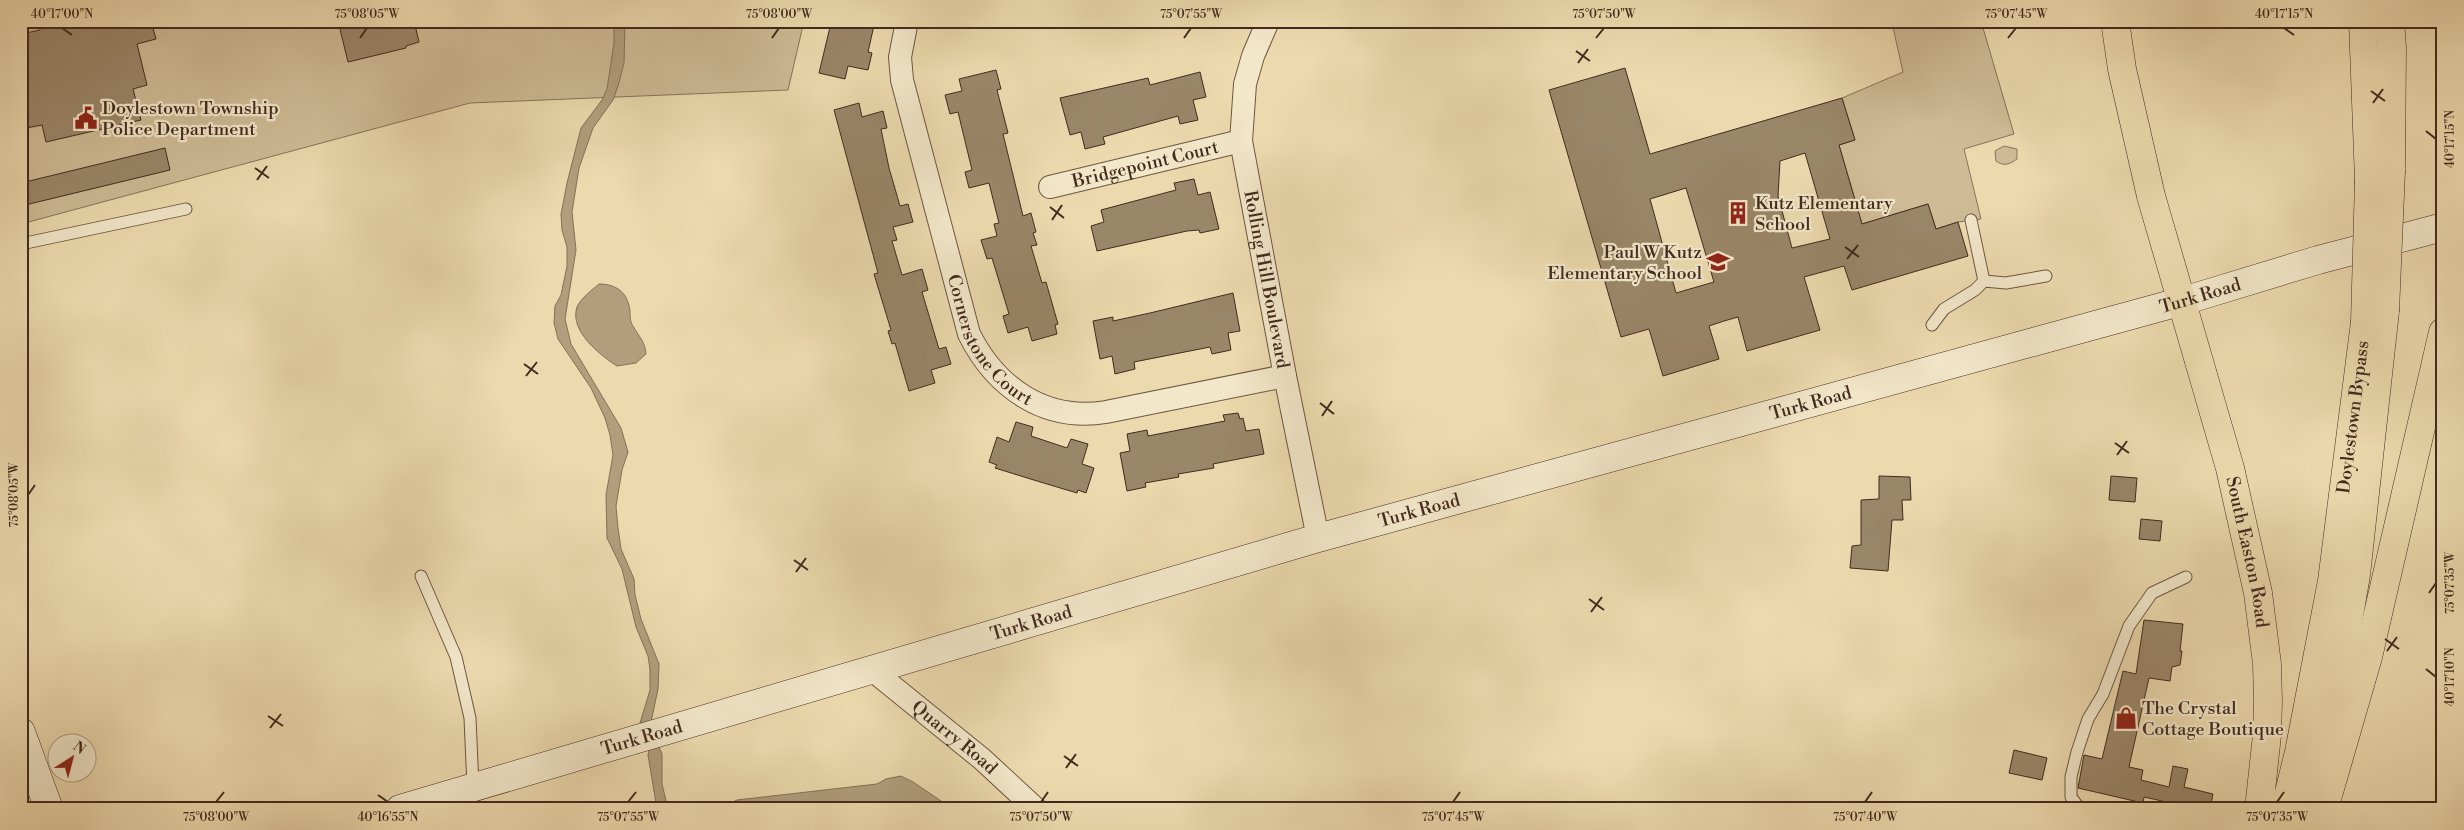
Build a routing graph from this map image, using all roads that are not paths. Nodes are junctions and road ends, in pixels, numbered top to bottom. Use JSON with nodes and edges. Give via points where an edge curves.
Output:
{"nodes":[{"id":1,"x":907,"y":21,"type":"edge"},
{"id":2,"x":1268,"y":21,"type":"edge"},
{"id":3,"x":2115,"y":21,"type":"edge"},
{"id":4,"x":2363,"y":21,"type":"edge"},
{"id":5,"x":2390,"y":21,"type":"edge"},
{"id":6,"x":1241,"y":141,"type":"junction"},
{"id":7,"x":2380,"y":176,"type":"junction"},
{"id":8,"x":1050,"y":186,"type":"dead end"},
{"id":9,"x":186,"y":209,"type":"dead end"},
{"id":10,"x":1971,"y":220,"type":"dead end"},
{"id":11,"x":2443,"y":227,"type":"edge"},
{"id":12,"x":21,"y":244,"type":"edge"},
{"id":13,"x":2046,"y":276,"type":"dead end"},
{"id":14,"x":1984,"y":281,"type":"junction"},
{"id":15,"x":2183,"y":302,"type":"junction"},
{"id":16,"x":2375,"y":317,"type":"junction"},
{"id":17,"x":1932,"y":325,"type":"dead end"},
{"id":18,"x":2443,"y":332,"type":"edge"},
{"id":19,"x":1285,"y":376,"type":"junction"},
{"id":20,"x":1318,"y":538,"type":"junction"},
{"id":21,"x":421,"y":576,"type":"dead end"},
{"id":22,"x":2186,"y":577,"type":"dead end"},
{"id":23,"x":871,"y":669,"type":"junction"},
{"id":24,"x":21,"y":732,"type":"edge"},
{"id":25,"x":473,"y":787,"type":"junction"},
{"id":26,"x":49,"y":809,"type":"edge"},
{"id":27,"x":400,"y":809,"type":"edge"},
{"id":28,"x":1036,"y":809,"type":"edge"},
{"id":29,"x":2080,"y":809,"type":"edge"},
{"id":30,"x":2259,"y":809,"type":"edge"},
{"id":31,"x":2285,"y":809,"type":"edge"},
{"id":32,"x":2311,"y":809,"type":"edge"},
{"id":33,"x":2324,"y":809,"type":"edge"}],
"edges":[{"from":1,"to":19,"type":"street","name":"Cornerstone Court","via":[[901,45],[900,76],[969,334],[983,359],[998,376],[1036,403],[1066,414],[1082,415]]},
{"from":2,"to":6,"type":"street","name":"Rolling Hill Boulevard","via":[[1245,84]]},
{"from":3,"to":15,"type":"main road","name":"South Easton Road","via":[[2122,69],[2151,196]]},
{"from":4,"to":7,"type":"main road","name":"Doylestown Bypass"},
{"from":5,"to":7,"type":"main road","name":"Doylestown Bypass","via":[[2392,48]]},
{"from":6,"to":8,"type":"street","name":"Bridgepoint Court"},
{"from":6,"to":19,"type":"street","name":"Rolling Hill Boulevard"},
{"from":7,"to":16,"type":"main road","name":"Doylestown Bypass","bridge":true},
{"from":9,"to":12,"type":"lane"},
{"from":10,"to":14,"type":"lane"},
{"from":11,"to":15,"type":"street","name":"Turk Road","via":[[2318,260]]},
{"from":13,"to":14,"type":"lane","via":[[2006,283]]},
{"from":14,"to":17,"type":"lane","via":[[1944,309]]},
{"from":15,"to":20,"type":"street","name":"Turk Road"},
{"from":15,"to":30,"type":"main road","name":"South Easton Road","via":[[2230,468],[2262,619],[2268,701]]},
{"from":16,"to":31,"type":"main road","name":"Doylestown Bypass","via":[[2332,581]]},
{"from":16,"to":32,"type":"main road","name":"Doylestown Bypass","via":[[2356,575],[2334,703]]},
{"from":18,"to":33,"type":"main road","via":[[2368,657]]},
{"from":19,"to":20,"type":"street","name":"Rolling Hill Boulevard"},
{"from":20,"to":23,"type":"street","name":"Turk Road"},
{"from":21,"to":25,"type":"lane","via":[[456,657],[470,718]]},
{"from":22,"to":29,"type":"lane","via":[[2152,593],[2129,626],[2076,752],[2071,797]]},
{"from":23,"to":25,"type":"street","name":"Turk Road"},
{"from":23,"to":28,"type":"street","name":"Quarry Road","via":[[982,759]]},
{"from":24,"to":26,"type":"street"},
{"from":25,"to":27,"type":"street","name":"Turk Road"}]}
